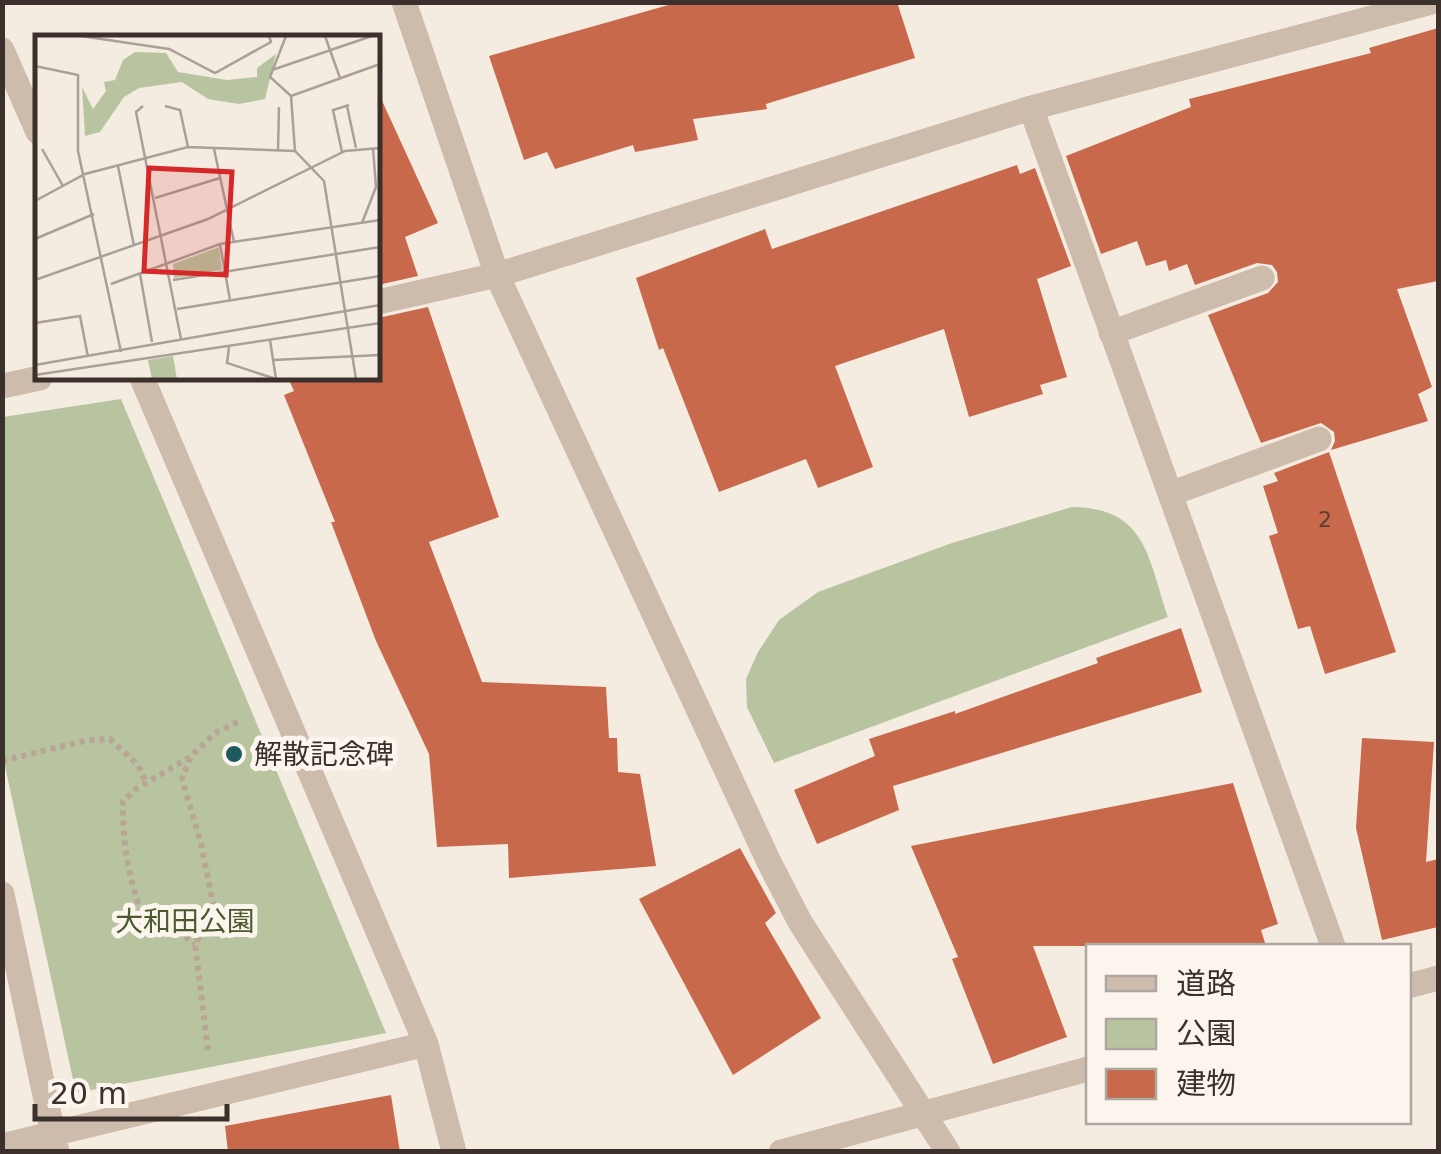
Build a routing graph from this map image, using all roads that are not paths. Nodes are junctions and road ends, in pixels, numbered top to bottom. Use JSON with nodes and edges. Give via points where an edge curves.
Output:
{"nodes":[{"id":1,"x":404,"y":2,"type":"edge"},
{"id":2,"x":1432,"y":2,"type":"edge"},
{"id":3,"x":2,"y":50,"type":"edge"},
{"id":4,"x":1031,"y":108,"type":"junction"},
{"id":5,"x":35,"y":125,"type":"edge"},
{"id":6,"x":497,"y":275,"type":"junction"},
{"id":7,"x":1262,"y":278,"type":"dead end"},
{"id":8,"x":380,"y":302,"type":"edge"},
{"id":9,"x":1111,"y":333,"type":"junction"},
{"id":10,"x":35,"y":379,"type":"edge"},
{"id":11,"x":143,"y":380,"type":"edge"},
{"id":12,"x":2,"y":386,"type":"edge"},
{"id":13,"x":1319,"y":439,"type":"dead end"},
{"id":14,"x":1170,"y":494,"type":"junction"},
{"id":15,"x":2,"y":894,"type":"edge"},
{"id":16,"x":1331,"y":944,"type":"edge"},
{"id":17,"x":1438,"y":978,"type":"edge"},
{"id":18,"x":1411,"y":985,"type":"edge"},
{"id":19,"x":426,"y":1044,"type":"junction"},
{"id":20,"x":1086,"y":1070,"type":"edge"},
{"id":21,"x":921,"y":1112,"type":"junction"},
{"id":22,"x":56,"y":1142,"type":"edge"},
{"id":23,"x":2,"y":1146,"type":"edge"},
{"id":24,"x":454,"y":1152,"type":"edge"},
{"id":25,"x":781,"y":1152,"type":"edge"},
{"id":26,"x":948,"y":1152,"type":"edge"}],
"edges":[{"from":1,"to":6,"type":"street"},
{"from":2,"to":4,"type":"street"},
{"from":3,"to":5,"type":"street"},
{"from":4,"to":6,"type":"street"},
{"from":4,"to":9,"type":"street"},
{"from":6,"to":8,"type":"street"},
{"from":6,"to":21,"type":"street","via":[[769,862]]},
{"from":7,"to":9,"type":"street"},
{"from":9,"to":14,"type":"street"},
{"from":10,"to":12,"type":"street"},
{"from":11,"to":19,"type":"street"},
{"from":13,"to":14,"type":"street"},
{"from":14,"to":16,"type":"street"},
{"from":15,"to":22,"type":"street"},
{"from":17,"to":18,"type":"street"},
{"from":19,"to":22,"type":"street"},
{"from":19,"to":24,"type":"street"},
{"from":20,"to":21,"type":"street"},
{"from":21,"to":25,"type":"street"},
{"from":21,"to":26,"type":"street"},
{"from":22,"to":23,"type":"street"}]}
